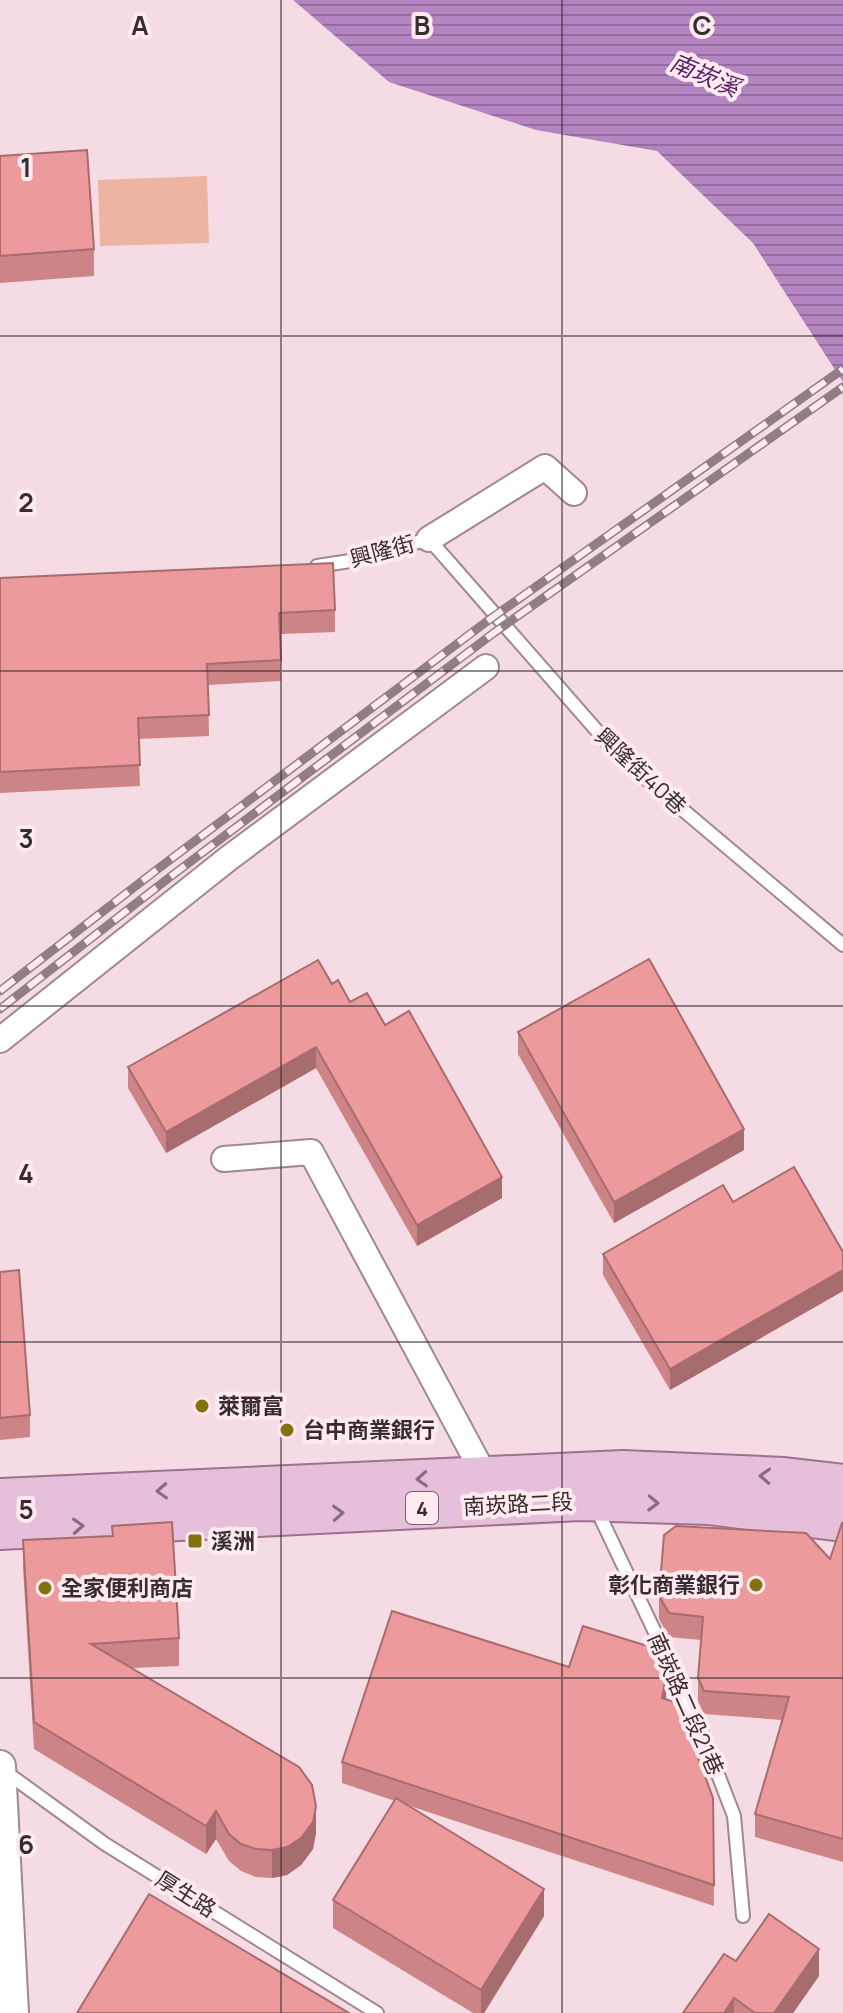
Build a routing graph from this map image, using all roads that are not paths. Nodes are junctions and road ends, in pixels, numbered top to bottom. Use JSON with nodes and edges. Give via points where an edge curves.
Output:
{"nodes":[{"id":1,"x":574,"y":493,"type":"dead end"},
{"id":2,"x":429,"y":539,"type":"junction"},
{"id":3,"x":307,"y":568,"type":"edge"},
{"id":4,"x":486,"y":667,"type":"dead end"},
{"id":5,"x":843,"y":945,"type":"edge"},
{"id":6,"x":0,"y":1040,"type":"edge"},
{"id":7,"x":224,"y":1159,"type":"dead end"},
{"id":8,"x":485,"y":1476,"type":"junction"},
{"id":9,"x":843,"y":1484,"type":"edge"},
{"id":10,"x":0,"y":1498,"type":"edge"},
{"id":11,"x":593,"y":1501,"type":"junction"},
{"id":12,"x":843,"y":1522,"type":"edge"},
{"id":13,"x":0,"y":1530,"type":"edge"},
{"id":14,"x":0,"y":1767,"type":"edge"},
{"id":15,"x":743,"y":1916,"type":"dead end"},
{"id":16,"x":13,"y":2013,"type":"edge"},
{"id":17,"x":377,"y":2013,"type":"edge"}],
"edges":[{"from":1,"to":2,"type":"street","via":[[545,467]]},
{"from":2,"to":3,"type":"lane","name":"興隆街"},
{"from":2,"to":5,"type":"lane","name":"興隆街40巷","via":[[619,756]]},
{"from":4,"to":6,"type":"street","via":[[229,858]]},
{"from":7,"to":8,"type":"street","via":[[311,1152]]},
{"from":9,"to":8,"type":"main road","name":"南崁路二段","number":"4","one_way":true,"via":[[623,1470]]},
{"from":8,"to":10,"type":"main road","name":"南崁路二段","number":"4","one_way":true},
{"from":11,"to":12,"type":"main road","name":"南崁路二段","number":"4","one_way":true,"via":[[709,1505]]},
{"from":13,"to":11,"type":"main road","name":"南崁路二段","number":"4","one_way":true},
{"from":11,"to":15,"type":"lane","name":"南崁路二段21巷","via":[[699,1725],[734,1816]]},
{"from":14,"to":16,"type":"street"},
{"from":14,"to":17,"type":"lane","name":"厚生路","via":[[105,1844]]}]}
